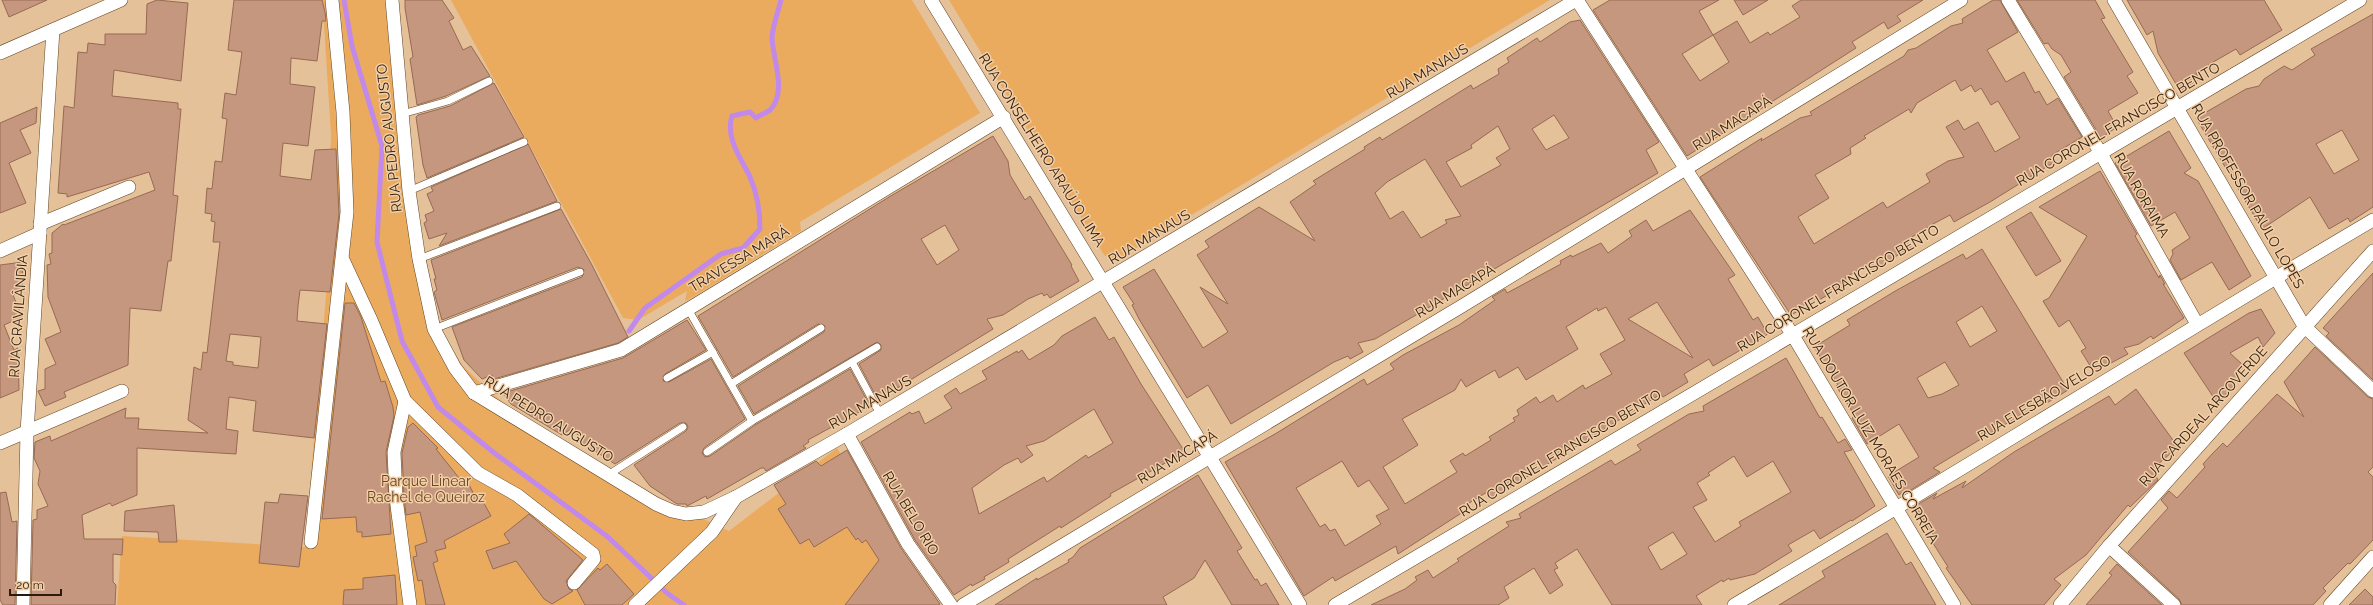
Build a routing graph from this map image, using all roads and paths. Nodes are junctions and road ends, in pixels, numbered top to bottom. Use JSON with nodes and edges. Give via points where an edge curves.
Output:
{"nodes":[{"id":1,"x":121,"y":0,"type":"edge"},
{"id":2,"x":332,"y":0,"type":"edge"},
{"id":3,"x":392,"y":0,"type":"edge"},
{"id":4,"x":931,"y":0,"type":"edge"},
{"id":5,"x":1576,"y":0,"type":"edge"},
{"id":6,"x":1961,"y":0,"type":"edge"},
{"id":7,"x":2008,"y":0,"type":"edge"},
{"id":8,"x":2114,"y":0,"type":"edge"},
{"id":9,"x":2360,"y":0,"type":"edge"},
{"id":10,"x":53,"y":30,"type":"junction"},
{"id":11,"x":0,"y":52,"type":"edge"},
{"id":12,"x":489,"y":82,"type":"dead end"},
{"id":13,"x":2178,"y":109,"type":"junction"},
{"id":14,"x":402,"y":114,"type":"junction"},
{"id":15,"x":1004,"y":117,"type":"junction"},
{"id":16,"x":524,"y":142,"type":"dead end"},
{"id":17,"x":2100,"y":152,"type":"junction"},
{"id":18,"x":1685,"y":170,"type":"junction"},
{"id":19,"x":129,"y":188,"type":"dead end"},
{"id":20,"x":410,"y":191,"type":"junction"},
{"id":21,"x":557,"y":206,"type":"dead end"},
{"id":22,"x":2373,"y":220,"type":"edge"},
{"id":23,"x":40,"y":228,"type":"junction"},
{"id":24,"x":0,"y":251,"type":"edge"},
{"id":25,"x":2373,"y":251,"type":"edge"},
{"id":26,"x":343,"y":259,"type":"junction"},
{"id":27,"x":419,"y":259,"type":"junction"},
{"id":28,"x":580,"y":272,"type":"dead end"},
{"id":29,"x":2277,"y":277,"type":"junction"},
{"id":30,"x":1105,"y":282,"type":"junction"},
{"id":31,"x":688,"y":309,"type":"junction"},
{"id":32,"x":2197,"y":324,"type":"junction"},
{"id":33,"x":2304,"y":326,"type":"junction"},
{"id":34,"x":821,"y":328,"type":"dead end"},
{"id":35,"x":434,"y":329,"type":"junction"},
{"id":36,"x":1792,"y":334,"type":"junction"},
{"id":37,"x":877,"y":347,"type":"dead end"},
{"id":38,"x":713,"y":352,"type":"junction"},
{"id":39,"x":852,"y":362,"type":"junction"},
{"id":40,"x":667,"y":378,"type":"dead end"},
{"id":41,"x":731,"y":384,"type":"junction"},
{"id":42,"x":122,"y":391,"type":"dead end"},
{"id":43,"x":2373,"y":391,"type":"edge"},
{"id":44,"x":474,"y":392,"type":"junction"},
{"id":45,"x":405,"y":401,"type":"junction"},
{"id":46,"x":880,"y":414,"type":"junction"},
{"id":47,"x":752,"y":421,"type":"junction"},
{"id":48,"x":683,"y":427,"type":"dead end"},
{"id":49,"x":27,"y":432,"type":"junction"},
{"id":50,"x":847,"y":434,"type":"junction"},
{"id":51,"x":0,"y":443,"type":"edge"},
{"id":52,"x":707,"y":452,"type":"dead end"},
{"id":53,"x":1208,"y":456,"type":"junction"},
{"id":54,"x":608,"y":475,"type":"junction"},
{"id":55,"x":736,"y":497,"type":"junction"},
{"id":56,"x":1896,"y":509,"type":"junction"},
{"id":57,"x":311,"y":542,"type":"dead end"},
{"id":58,"x":2109,"y":546,"type":"junction"},
{"id":59,"x":2373,"y":557,"type":"edge"},
{"id":60,"x":574,"y":583,"type":"dead end"},
{"id":61,"x":24,"y":605,"type":"edge"},
{"id":62,"x":410,"y":605,"type":"edge"},
{"id":63,"x":635,"y":605,"type":"edge"},
{"id":64,"x":952,"y":605,"type":"edge"},
{"id":65,"x":963,"y":605,"type":"edge"},
{"id":66,"x":1300,"y":605,"type":"edge"},
{"id":67,"x":1335,"y":605,"type":"edge"},
{"id":68,"x":1734,"y":605,"type":"edge"},
{"id":69,"x":1954,"y":605,"type":"edge"},
{"id":70,"x":2060,"y":605,"type":"edge"},
{"id":71,"x":2174,"y":605,"type":"edge"},
{"id":72,"x":2330,"y":605,"type":"edge"}],
"edges":[{"from":1,"to":10,"type":"street"},
{"from":2,"to":26,"type":"street","via":[[343,112],[347,212]]},
{"from":3,"to":14,"type":"street","name":"RUA PEDRO AUGUSTO"},
{"from":4,"to":15,"type":"street","name":"RUA CONSELHEIRO ARAÚJO LIMA"},
{"from":5,"to":18,"type":"street","name":"RUA DOUTOR LUIZ MORAES CORREIA"},
{"from":5,"to":30,"type":"street","name":"RUA MANAUS"},
{"from":6,"to":18,"type":"street","name":"RUA MACAPÁ"},
{"from":7,"to":17,"type":"street","name":"RUA RORAIMA"},
{"from":8,"to":13,"type":"street","name":"RUA PROFESSOR PAULO LOPES"},
{"from":9,"to":13,"type":"street","name":"RUA CORONEL FRANCISCO BENTO"},
{"from":10,"to":11,"type":"street"},
{"from":10,"to":23,"type":"street","name":"RUA CRAVILÂNDIA"},
{"from":12,"to":14,"type":"lane","via":[[448,101]]},
{"from":13,"to":17,"type":"street","name":"RUA CORONEL FRANCISCO BENTO"},
{"from":13,"to":29,"type":"street","name":"RUA PROFESSOR PAULO LOPES"},
{"from":14,"to":20,"type":"street","name":"RUA PEDRO AUGUSTO"},
{"from":15,"to":30,"type":"street","name":"RUA CONSELHEIRO ARAÚJO LIMA"},
{"from":15,"to":31,"type":"street","name":"TRAVESSA MARÁ"},
{"from":16,"to":20,"type":"lane"},
{"from":17,"to":32,"type":"street","name":"RUA RORAIMA"},
{"from":17,"to":36,"type":"street","name":"RUA CORONEL FRANCISCO BENTO"},
{"from":18,"to":36,"type":"street","name":"RUA DOUTOR LUIZ MORAES CORREIA"},
{"from":18,"to":53,"type":"street","name":"RUA MACAPÁ"},
{"from":19,"to":23,"type":"street"},
{"from":20,"to":27,"type":"street","name":"RUA PEDRO AUGUSTO"},
{"from":21,"to":27,"type":"lane"},
{"from":22,"to":29,"type":"street","name":"RUA ELESBÃO VELOSO"},
{"from":23,"to":24,"type":"street"},
{"from":23,"to":49,"type":"street","name":"RUA CRAVILÂNDIA"},
{"from":25,"to":33,"type":"street","name":"RUA CARDEAL ARCOVERDE"},
{"from":26,"to":45,"type":"street"},
{"from":26,"to":57,"type":"street"},
{"from":27,"to":35,"type":"street","name":"RUA PEDRO AUGUSTO"},
{"from":28,"to":35,"type":"lane"},
{"from":29,"to":32,"type":"street","name":"RUA ELESBÃO VELOSO"},
{"from":29,"to":33,"type":"street","name":"RUA PROFESSOR PAULO LOPES"},
{"from":30,"to":46,"type":"street","name":"RUA MANAUS"},
{"from":30,"to":53,"type":"street","name":"RUA CONSELHEIRO ARAÚJO LIMA"},
{"from":31,"to":38,"type":"lane"},
{"from":31,"to":44,"type":"street","name":"TRAVESSA MARÁ","via":[[614,353]]},
{"from":32,"to":56,"type":"street","name":"RUA ELESBÃO VELOSO","via":[[1975,458]]},
{"from":33,"to":43,"type":"street","name":"RUA PROFESSOR PAULO LOPES"},
{"from":33,"to":58,"type":"street","name":"RUA CARDEAL ARCOVERDE"},
{"from":34,"to":41,"type":"lane"},
{"from":35,"to":44,"type":"street","name":"RUA PEDRO AUGUSTO","via":[[455,368]]},
{"from":36,"to":56,"type":"street","name":"RUA DOUTOR LUIZ MORAES CORREIA"},
{"from":36,"to":67,"type":"street","name":"RUA CORONEL FRANCISCO BENTO"},
{"from":37,"to":39,"type":"lane"},
{"from":38,"to":40,"type":"lane"},
{"from":38,"to":41,"type":"lane"},
{"from":39,"to":46,"type":"lane"},
{"from":39,"to":47,"type":"lane"},
{"from":41,"to":47,"type":"lane"},
{"from":42,"to":49,"type":"street"},
{"from":44,"to":54,"type":"street","name":"RUA PEDRO AUGUSTO"},
{"from":45,"to":60,"type":"street","via":[[478,473],[517,495],[593,554],[592,565]]},
{"from":45,"to":62,"type":"street","via":[[394,452],[396,498]]},
{"from":46,"to":50,"type":"street","name":"RUA MANAUS"},
{"from":47,"to":52,"type":"lane"},
{"from":48,"to":54,"type":"lane"},
{"from":49,"to":51,"type":"street"},
{"from":49,"to":61,"type":"street","name":"RUA CRAVILÂNDIA"},
{"from":50,"to":55,"type":"street","name":"RUA MANAUS"},
{"from":50,"to":64,"type":"street","name":"RUA BELO RIO","via":[[908,544]]},
{"from":53,"to":65,"type":"street","name":"RUA MACAPÁ"},
{"from":53,"to":66,"type":"street","name":"RUA CONSELHEIRO ARAÚJO LIMA"},
{"from":54,"to":55,"type":"street","name":"RUA PEDRO AUGUSTO","via":[[656,504],[686,514],[704,512]]},
{"from":55,"to":63,"type":"street","via":[[712,532]]},
{"from":56,"to":68,"type":"street","name":"RUA ELESBÃO VELOSO"},
{"from":56,"to":69,"type":"street","name":"RUA DOUTOR LUIZ MORAES CORREIA"},
{"from":58,"to":70,"type":"street","name":"RUA CARDEAL ARCOVERDE"},
{"from":58,"to":71,"type":"street"},
{"from":59,"to":72,"type":"street"}]}
